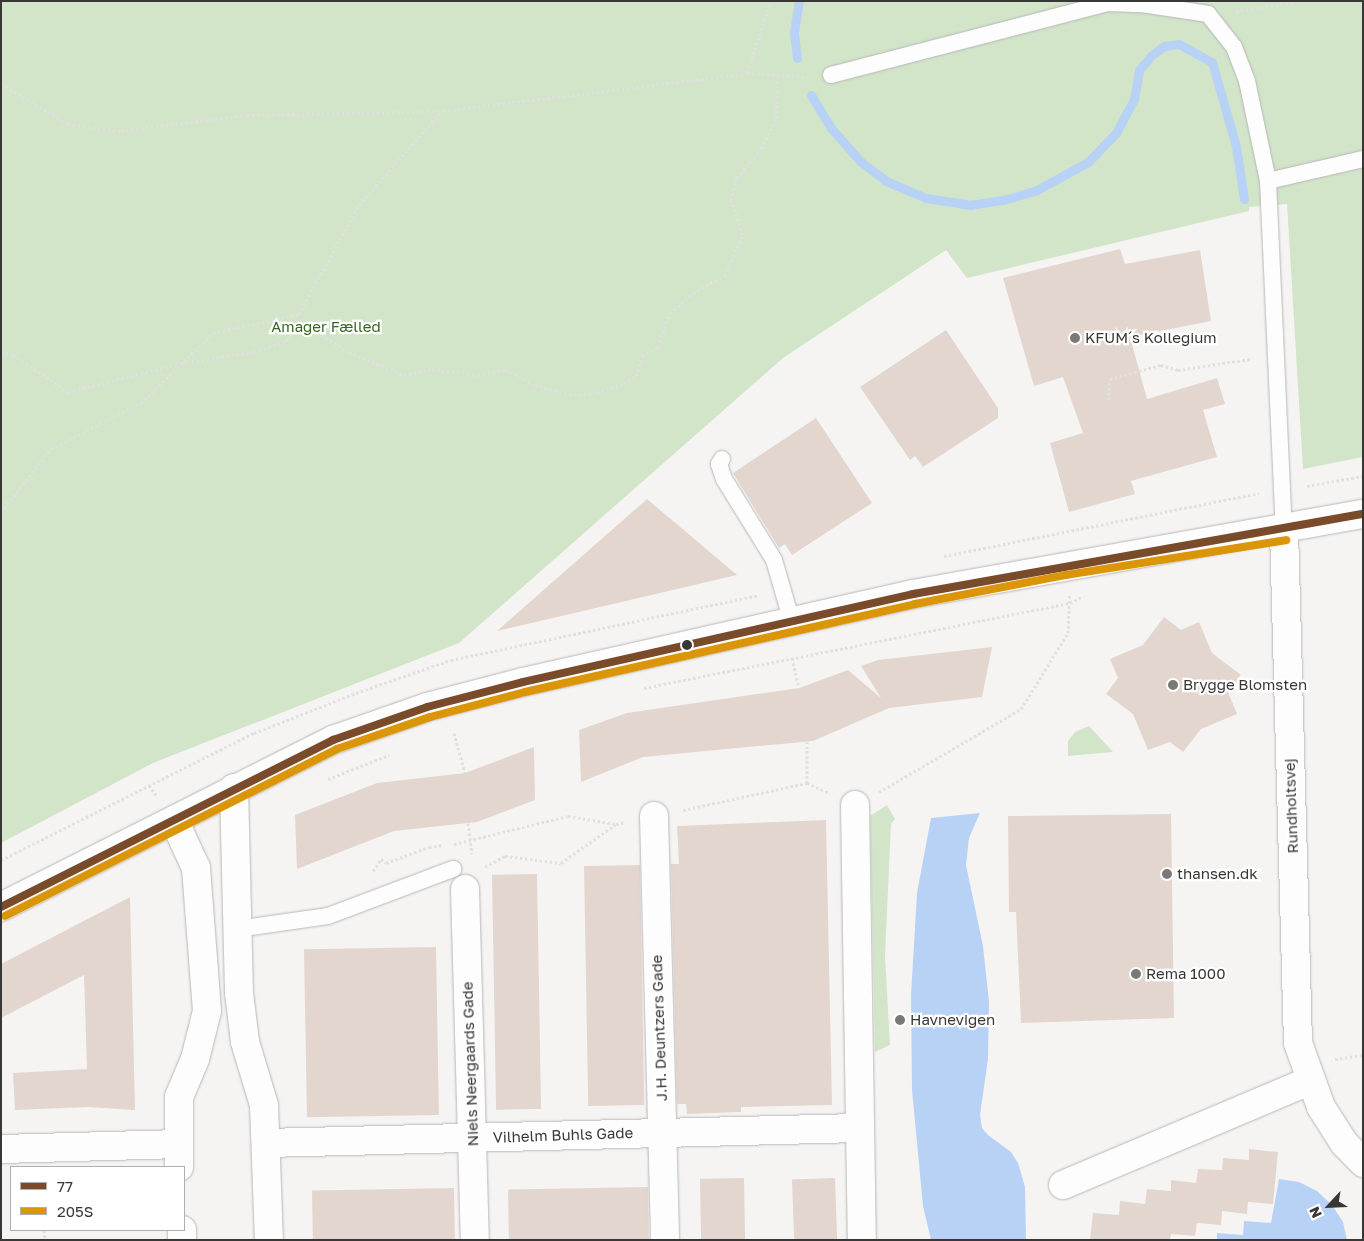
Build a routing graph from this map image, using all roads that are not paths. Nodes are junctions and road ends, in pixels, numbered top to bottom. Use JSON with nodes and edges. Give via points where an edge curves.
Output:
{"nodes":[{"id":1,"x":831,"y":75,"type":"road end"},
{"id":2,"x":1363,"y":160,"type":"edge"},
{"id":3,"x":1268,"y":181,"type":"junction"},
{"id":4,"x":722,"y":458,"type":"dead end"},
{"id":5,"x":1363,"y":514,"type":"edge"},
{"id":6,"x":1284,"y":530,"type":"junction"},
{"id":7,"x":792,"y":622,"type":"junction"},
{"id":8,"x":234,"y":788,"type":"junction"},
{"id":9,"x":855,"y":806,"type":"road end"},
{"id":10,"x":654,"y":816,"type":"road end"},
{"id":11,"x":174,"y":820,"type":"junction"},
{"id":12,"x":467,"y":876,"type":"joint"},
{"id":13,"x":1,"y":907,"type":"edge"},
{"id":14,"x":236,"y":929,"type":"junction"},
{"id":15,"x":1309,"y":1081,"type":"junction"},
{"id":16,"x":860,"y":1128,"type":"junction"},
{"id":17,"x":662,"y":1132,"type":"junction"},
{"id":18,"x":472,"y":1137,"type":"junction"},
{"id":19,"x":266,"y":1143,"type":"junction"},
{"id":20,"x":1,"y":1149,"type":"edge"},
{"id":21,"x":178,"y":1155,"type":"edge"},
{"id":22,"x":1363,"y":1163,"type":"edge"},
{"id":23,"x":1063,"y":1185,"type":"dead end"},
{"id":24,"x":268,"y":1240,"type":"edge"},
{"id":25,"x":475,"y":1240,"type":"edge"},
{"id":26,"x":665,"y":1240,"type":"edge"},
{"id":27,"x":862,"y":1240,"type":"edge"}],
"edges":[{"from":1,"to":3,"type":"lane","via":[[1106,3],[1142,4],[1208,14],[1234,47],[1247,81]]},
{"from":2,"to":3,"type":"lane"},
{"from":3,"to":6,"type":"lane"},
{"from":4,"to":7,"type":"lane","via":[[720,464],[724,479],[774,560]]},
{"from":5,"to":6,"type":"street"},
{"from":6,"to":7,"type":"street","via":[[1064,565],[913,594]]},
{"from":6,"to":15,"type":"street","name":"Rundholtsvej","via":[[1298,1044]]},
{"from":7,"to":8,"type":"street","via":[[523,682],[427,707],[333,740]]},
{"from":8,"to":11,"type":"street"},
{"from":8,"to":14,"type":"street"},
{"from":9,"to":16,"type":"street"},
{"from":10,"to":17,"type":"street","name":"J.H. Deuntzers Gade"},
{"from":11,"to":13,"type":"street"},
{"from":11,"to":21,"type":"street","via":[[196,868],[207,1011],[179,1097]]},
{"from":12,"to":14,"type":"lane","via":[[328,916]]},
{"from":12,"to":18,"type":"street","name":"Niels Neergaards Gade"},
{"from":14,"to":19,"type":"street","via":[[245,1042],[264,1105]]},
{"from":15,"to":22,"type":"street","name":"Rundholtsvej","via":[[1344,1143]]},
{"from":15,"to":23,"type":"street"},
{"from":16,"to":17,"type":"street","name":"Vilhelm Buhls Gade"},
{"from":16,"to":27,"type":"street"},
{"from":17,"to":18,"type":"street","name":"Vilhelm Buhls Gade"},
{"from":17,"to":26,"type":"street","name":"J.H. Deuntzers Gade"},
{"from":18,"to":19,"type":"street","name":"Vilhelm Buhls Gade"},
{"from":18,"to":25,"type":"street","name":"Niels Neergaards Gade"},
{"from":19,"to":24,"type":"street"},
{"from":20,"to":21,"type":"street"}]}
